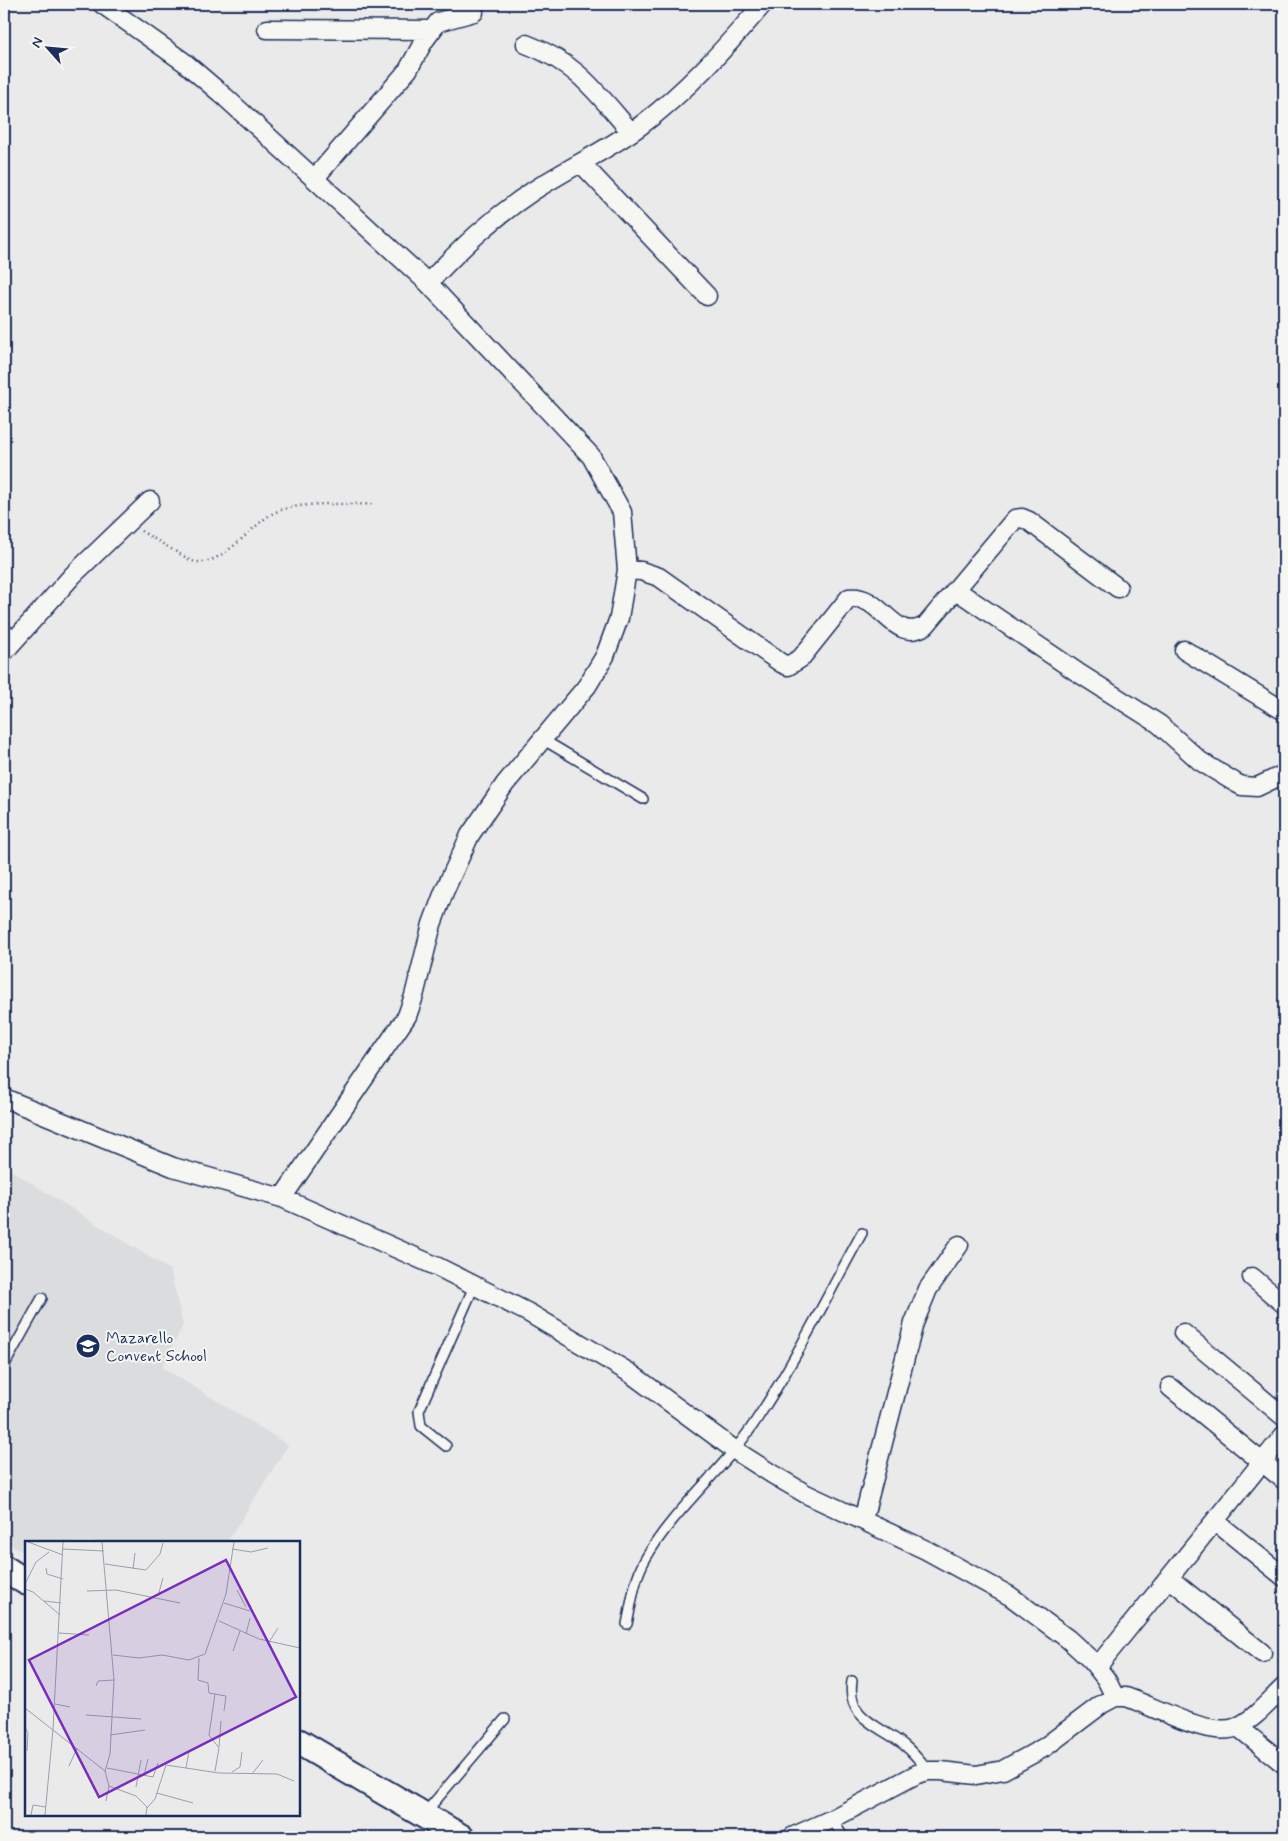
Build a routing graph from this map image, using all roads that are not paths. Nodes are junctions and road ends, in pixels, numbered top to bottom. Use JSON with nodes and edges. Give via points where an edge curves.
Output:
{"nodes":[{"id":1,"x":102,"y":4,"type":"edge"},
{"id":2,"x":763,"y":4,"type":"edge"},
{"id":3,"x":474,"y":12,"type":"dead end"},
{"id":4,"x":267,"y":29,"type":"dead end"},
{"id":5,"x":431,"y":30,"type":"junction"},
{"id":6,"x":526,"y":44,"type":"dead end"},
{"id":7,"x":630,"y":132,"type":"junction"},
{"id":8,"x":581,"y":163,"type":"junction"},
{"id":9,"x":315,"y":178,"type":"junction"},
{"id":10,"x":428,"y":283,"type":"junction"},
{"id":11,"x":707,"y":296,"type":"dead end"},
{"id":12,"x":150,"y":501,"type":"dead end"},
{"id":13,"x":627,"y":570,"type":"junction"},
{"id":14,"x":1118,"y":588,"type":"dead end"},
{"id":15,"x":956,"y":590,"type":"junction"},
{"id":16,"x":9,"y":632,"type":"edge"},
{"id":17,"x":1184,"y":650,"type":"dead end"},
{"id":18,"x":4,"y":652,"type":"edge"},
{"id":19,"x":1284,"y":710,"type":"edge"},
{"id":20,"x":542,"y":739,"type":"junction"},
{"id":21,"x":1284,"y":774,"type":"edge"},
{"id":22,"x":644,"y":799,"type":"dead end"},
{"id":23,"x":4,"y":1098,"type":"edge"},
{"id":24,"x":282,"y":1198,"type":"junction"},
{"id":25,"x":862,"y":1233,"type":"dead end"},
{"id":26,"x":959,"y":1245,"type":"dead end"},
{"id":27,"x":1252,"y":1277,"type":"dead end"},
{"id":28,"x":476,"y":1284,"type":"junction"},
{"id":29,"x":42,"y":1298,"type":"dead end"},
{"id":30,"x":1284,"y":1304,"type":"edge"},
{"id":31,"x":1183,"y":1333,"type":"dead end"},
{"id":32,"x":4,"y":1366,"type":"edge"},
{"id":33,"x":1170,"y":1386,"type":"dead end"},
{"id":34,"x":1284,"y":1417,"type":"edge"},
{"id":35,"x":1284,"y":1435,"type":"edge"},
{"id":36,"x":446,"y":1446,"type":"dead end"},
{"id":37,"x":736,"y":1451,"type":"junction"},
{"id":38,"x":1262,"y":1462,"type":"junction"},
{"id":39,"x":1284,"y":1480,"type":"edge"},
{"id":40,"x":863,"y":1520,"type":"junction"},
{"id":41,"x":1215,"y":1521,"type":"junction"},
{"id":42,"x":4,"y":1568,"type":"edge"},
{"id":43,"x":1284,"y":1576,"type":"edge"},
{"id":44,"x":1169,"y":1578,"type":"junction"},
{"id":45,"x":25,"y":1581,"type":"edge"},
{"id":46,"x":627,"y":1624,"type":"dead end"},
{"id":47,"x":1262,"y":1653,"type":"dead end"},
{"id":48,"x":1097,"y":1668,"type":"junction"},
{"id":49,"x":852,"y":1681,"type":"dead end"},
{"id":50,"x":1284,"y":1686,"type":"edge"},
{"id":51,"x":1115,"y":1697,"type":"junction"},
{"id":52,"x":505,"y":1719,"type":"dead end"},
{"id":53,"x":1238,"y":1726,"type":"junction"},
{"id":54,"x":300,"y":1743,"type":"edge"},
{"id":55,"x":1284,"y":1764,"type":"edge"},
{"id":56,"x":928,"y":1771,"type":"junction"},
{"id":57,"x":423,"y":1815,"type":"junction"},
{"id":58,"x":832,"y":1819,"type":"junction"},
{"id":59,"x":461,"y":1837,"type":"edge"},
{"id":60,"x":792,"y":1837,"type":"edge"},
{"id":61,"x":842,"y":1837,"type":"edge"}],
"edges":[{"from":1,"to":9,"type":"street","via":[[184,62]]},
{"from":2,"to":7,"type":"street","via":[[719,56],[673,100]]},
{"from":3,"to":5,"type":"street","via":[[438,22]]},
{"from":4,"to":5,"type":"street"},
{"from":5,"to":9,"type":"street","via":[[408,70]]},
{"from":6,"to":7,"type":"street","via":[[548,52],[574,69]]},
{"from":7,"to":8,"type":"street"},
{"from":8,"to":10,"type":"street","via":[[482,228]]},
{"from":8,"to":11,"type":"street"},
{"from":9,"to":10,"type":"street"},
{"from":10,"to":13,"type":"street","via":[[591,456],[622,512]]},
{"from":12,"to":16,"type":"street"},
{"from":13,"to":15,"type":"street","via":[[659,577],[788,666],[801,658],[849,598],[868,601],[902,628],[917,631]]},
{"from":13,"to":20,"type":"street","via":[[619,618],[605,656],[587,686]]},
{"from":14,"to":15,"type":"street","via":[[1022,518],[1010,524]]},
{"from":15,"to":21,"type":"street","via":[[1159,724],[1200,761],[1236,783],[1257,787]]},
{"from":16,"to":18,"type":"street"},
{"from":17,"to":19,"type":"street"},
{"from":20,"to":22,"type":"lane"},
{"from":20,"to":24,"type":"street","via":[[488,807],[459,857],[432,924],[407,1016]]},
{"from":23,"to":24,"type":"street","via":[[174,1167]]},
{"from":24,"to":28,"type":"street"},
{"from":25,"to":37,"type":"lane"},
{"from":26,"to":40,"type":"street","via":[[928,1290],[914,1323]]},
{"from":27,"to":30,"type":"street"},
{"from":28,"to":36,"type":"lane","via":[[419,1411],[421,1426]]},
{"from":28,"to":37,"type":"street","via":[[630,1373]]},
{"from":29,"to":32,"type":"lane"},
{"from":31,"to":34,"type":"street"},
{"from":33,"to":38,"type":"street"},
{"from":35,"to":38,"type":"street"},
{"from":37,"to":40,"type":"street","via":[[806,1494]]},
{"from":37,"to":46,"type":"lane","via":[[660,1537],[645,1560],[636,1582]]},
{"from":38,"to":39,"type":"street"},
{"from":38,"to":41,"type":"street"},
{"from":40,"to":48,"type":"street","via":[[1010,1596],[1068,1639]]},
{"from":41,"to":43,"type":"street"},
{"from":41,"to":44,"type":"street"},
{"from":42,"to":45,"type":"street"},
{"from":44,"to":47,"type":"street"},
{"from":44,"to":48,"type":"street"},
{"from":48,"to":51,"type":"street"},
{"from":49,"to":56,"type":"lane","via":[[850,1692],[858,1712],[904,1744]]},
{"from":50,"to":53,"type":"street"},
{"from":51,"to":53,"type":"street","via":[[1126,1697],[1210,1729],[1225,1731]]},
{"from":51,"to":56,"type":"street","via":[[1045,1747],[1003,1770],[976,1775]]},
{"from":52,"to":57,"type":"lane"},
{"from":53,"to":55,"type":"street"},
{"from":54,"to":57,"type":"street"},
{"from":56,"to":58,"type":"street"},
{"from":57,"to":59,"type":"street"},
{"from":58,"to":60,"type":"street"},
{"from":58,"to":61,"type":"lane"}]}
